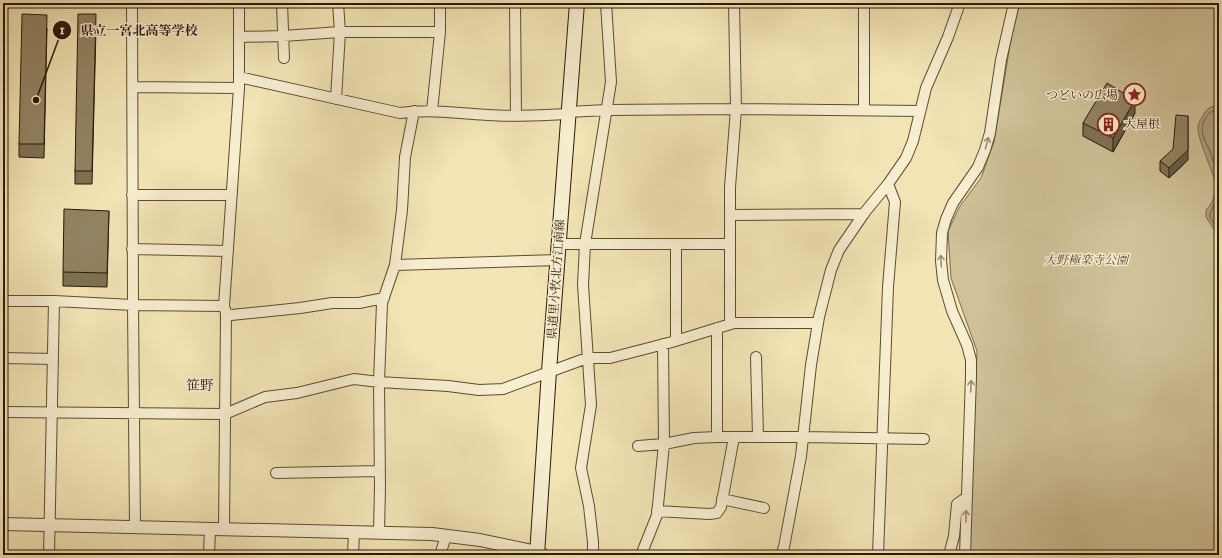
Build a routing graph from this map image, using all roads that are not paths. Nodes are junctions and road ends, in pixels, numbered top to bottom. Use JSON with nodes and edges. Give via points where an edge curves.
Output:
{"nodes":[{"id":1,"x":132,"y":3,"type":"edge"},
{"id":2,"x":239,"y":3,"type":"edge"},
{"id":3,"x":282,"y":3,"type":"edge"},
{"id":4,"x":338,"y":3,"type":"edge"},
{"id":5,"x":440,"y":3,"type":"edge"},
{"id":6,"x":515,"y":3,"type":"edge"},
{"id":7,"x":576,"y":3,"type":"edge"},
{"id":8,"x":606,"y":3,"type":"edge"},
{"id":9,"x":734,"y":3,"type":"edge"},
{"id":10,"x":864,"y":3,"type":"edge"},
{"id":11,"x":960,"y":3,"type":"edge"},
{"id":12,"x":1014,"y":3,"type":"edge"},
{"id":13,"x":340,"y":32,"type":"junction"},
{"id":14,"x":440,"y":32,"type":"junction"},
{"id":15,"x":283,"y":36,"type":"junction"},
{"id":16,"x":239,"y":37,"type":"junction"},
{"id":17,"x":284,"y":58,"type":"dead end"},
{"id":18,"x":239,"y":83,"type":"junction"},
{"id":19,"x":132,"y":87,"type":"junction"},
{"id":20,"x":336,"y":99,"type":"junction"},
{"id":21,"x":736,"y":109,"type":"junction"},
{"id":22,"x":606,"y":110,"type":"junction"},
{"id":23,"x":864,"y":110,"type":"junction"},
{"id":24,"x":920,"y":110,"type":"junction"},
{"id":25,"x":414,"y":111,"type":"junction"},
{"id":26,"x":432,"y":111,"type":"junction"},
{"id":27,"x":568,"y":113,"type":"junction"},
{"id":28,"x":516,"y":116,"type":"junction"},
{"id":29,"x":888,"y":184,"type":"junction"},
{"id":30,"x":132,"y":195,"type":"junction"},
{"id":31,"x":232,"y":195,"type":"junction"},
{"id":32,"x":864,"y":214,"type":"junction"},
{"id":33,"x":730,"y":215,"type":"junction"},
{"id":34,"x":559,"y":244,"type":"junction"},
{"id":35,"x":585,"y":244,"type":"junction"},
{"id":36,"x":676,"y":244,"type":"junction"},
{"id":37,"x":730,"y":244,"type":"junction"},
{"id":38,"x":132,"y":249,"type":"junction"},
{"id":39,"x":228,"y":250,"type":"junction"},
{"id":40,"x":558,"y":260,"type":"junction"},
{"id":41,"x":395,"y":265,"type":"junction"},
{"id":42,"x":384,"y":298,"type":"junction"},
{"id":43,"x":3,"y":301,"type":"edge"},
{"id":44,"x":54,"y":301,"type":"junction"},
{"id":45,"x":133,"y":305,"type":"junction"},
{"id":46,"x":225,"y":310,"type":"junction"},
{"id":47,"x":818,"y":323,"type":"junction"},
{"id":48,"x":730,"y":324,"type":"junction"},
{"id":49,"x":716,"y":328,"type":"junction"},
{"id":50,"x":676,"y":340,"type":"junction"},
{"id":51,"x":663,"y":344,"type":"junction"},
{"id":52,"x":756,"y":357,"type":"dead end"},
{"id":53,"x":3,"y":358,"type":"edge"},
{"id":54,"x":587,"y":358,"type":"junction"},
{"id":55,"x":53,"y":359,"type":"junction"},
{"id":56,"x":549,"y":372,"type":"junction"},
{"id":57,"x":379,"y":382,"type":"junction"},
{"id":58,"x":3,"y":412,"type":"edge"},
{"id":59,"x":52,"y":413,"type":"junction"},
{"id":60,"x":225,"y":414,"type":"junction"},
{"id":61,"x":134,"y":415,"type":"junction"},
{"id":62,"x":803,"y":436,"type":"junction"},
{"id":63,"x":716,"y":437,"type":"junction"},
{"id":64,"x":734,"y":437,"type":"junction"},
{"id":65,"x":758,"y":437,"type":"junction"},
{"id":66,"x":882,"y":439,"type":"junction"},
{"id":67,"x":924,"y":439,"type":"dead end"},
{"id":68,"x":664,"y":444,"type":"junction"},
{"id":69,"x":638,"y":446,"type":"dead end"},
{"id":70,"x":380,"y":471,"type":"junction"},
{"id":71,"x":276,"y":473,"type":"dead end"},
{"id":72,"x":966,"y":498,"type":"junction"},
{"id":73,"x":722,"y":499,"type":"junction"},
{"id":74,"x":764,"y":508,"type":"dead end"},
{"id":75,"x":657,"y":512,"type":"junction"},
{"id":76,"x":3,"y":524,"type":"edge"},
{"id":77,"x":50,"y":525,"type":"junction"},
{"id":78,"x":135,"y":527,"type":"junction"},
{"id":79,"x":210,"y":529,"type":"junction"},
{"id":80,"x":224,"y":529,"type":"junction"},
{"id":81,"x":354,"y":532,"type":"junction"},
{"id":82,"x":379,"y":532,"type":"junction"},
{"id":83,"x":446,"y":536,"type":"junction"},
{"id":84,"x":539,"y":554,"type":"edge"},
{"id":85,"x":49,"y":555,"type":"edge"},
{"id":86,"x":209,"y":555,"type":"edge"},
{"id":87,"x":353,"y":555,"type":"edge"},
{"id":88,"x":440,"y":555,"type":"edge"},
{"id":89,"x":593,"y":555,"type":"edge"},
{"id":90,"x":641,"y":555,"type":"edge"},
{"id":91,"x":781,"y":555,"type":"edge"},
{"id":92,"x":878,"y":555,"type":"edge"},
{"id":93,"x":949,"y":555,"type":"edge"},
{"id":94,"x":965,"y":555,"type":"edge"}],
"edges":[{"from":1,"to":19,"type":"street"},
{"from":2,"to":16,"type":"street"},
{"from":3,"to":15,"type":"street"},
{"from":4,"to":13,"type":"street"},
{"from":5,"to":14,"type":"street"},
{"from":6,"to":28,"type":"street"},
{"from":7,"to":27,"type":"main road","name":"県道里小牧北方江南線"},
{"from":8,"to":22,"type":"street","via":[[611,82]]},
{"from":9,"to":21,"type":"street"},
{"from":10,"to":23,"type":"street"},
{"from":11,"to":24,"type":"street","via":[[926,88]]},
{"from":72,"to":12,"type":"street","one_way":true,"via":[[971,360],[943,280],[942,233],[953,203],[978,167],[985,150]]},
{"from":13,"to":14,"type":"street"},
{"from":13,"to":15,"type":"street"},
{"from":13,"to":20,"type":"street"},
{"from":14,"to":26,"type":"street"},
{"from":15,"to":16,"type":"street"},
{"from":15,"to":17,"type":"street"},
{"from":16,"to":18,"type":"street"},
{"from":18,"to":19,"type":"street"},
{"from":18,"to":20,"type":"street"},
{"from":18,"to":31,"type":"street"},
{"from":19,"to":30,"type":"street"},
{"from":20,"to":25,"type":"street","via":[[400,113]]},
{"from":21,"to":22,"type":"street"},
{"from":21,"to":23,"type":"street"},
{"from":21,"to":33,"type":"street"},
{"from":22,"to":27,"type":"street"},
{"from":22,"to":35,"type":"street"},
{"from":23,"to":24,"type":"street"},
{"from":24,"to":29,"type":"street","via":[[906,158]]},
{"from":25,"to":26,"type":"street"},
{"from":25,"to":41,"type":"street","via":[[405,157]]},
{"from":26,"to":28,"type":"street"},
{"from":27,"to":28,"type":"street"},
{"from":27,"to":34,"type":"main road","name":"県道里小牧北方江南線"},
{"from":29,"to":32,"type":"street"},
{"from":29,"to":66,"type":"street","via":[[895,202],[888,287]]},
{"from":30,"to":31,"type":"street"},
{"from":30,"to":38,"type":"street"},
{"from":31,"to":39,"type":"street"},
{"from":32,"to":33,"type":"street"},
{"from":32,"to":47,"type":"street","via":[[839,250],[826,286]]},
{"from":33,"to":37,"type":"street"},
{"from":34,"to":35,"type":"street"},
{"from":34,"to":40,"type":"main road","name":"県道里小牧北方江南線"},
{"from":35,"to":36,"type":"street"},
{"from":35,"to":54,"type":"street","via":[[583,285]]},
{"from":36,"to":37,"type":"street"},
{"from":36,"to":50,"type":"street"},
{"from":37,"to":48,"type":"street"},
{"from":38,"to":39,"type":"street"},
{"from":38,"to":45,"type":"street"},
{"from":39,"to":46,"type":"street"},
{"from":40,"to":41,"type":"street"},
{"from":40,"to":56,"type":"main road","name":"県道里小牧北方江南線"},
{"from":41,"to":42,"type":"street"},
{"from":42,"to":46,"type":"street","via":[[231,315]]},
{"from":42,"to":57,"type":"street"},
{"from":43,"to":44,"type":"street"},
{"from":44,"to":45,"type":"street"},
{"from":44,"to":55,"type":"street"},
{"from":45,"to":46,"type":"street"},
{"from":45,"to":61,"type":"street"},
{"from":46,"to":60,"type":"street"},
{"from":47,"to":48,"type":"street"},
{"from":47,"to":62,"type":"street"},
{"from":48,"to":49,"type":"street"},
{"from":49,"to":50,"type":"street"},
{"from":49,"to":63,"type":"street"},
{"from":50,"to":51,"type":"street"},
{"from":51,"to":54,"type":"street","via":[[610,358]]},
{"from":51,"to":68,"type":"street"},
{"from":52,"to":65,"type":"street"},
{"from":53,"to":55,"type":"street"},
{"from":54,"to":56,"type":"street"},
{"from":54,"to":89,"type":"street","via":[[591,405],[581,468],[590,506]]},
{"from":55,"to":59,"type":"street"},
{"from":56,"to":57,"type":"street","via":[[503,389],[479,390]]},
{"from":56,"to":84,"type":"main road","name":"県道里小牧北方江南線"},
{"from":57,"to":60,"type":"street","via":[[354,379],[297,393],[266,397]]},
{"from":57,"to":70,"type":"street"},
{"from":58,"to":59,"type":"street"},
{"from":59,"to":61,"type":"street"},
{"from":59,"to":77,"type":"street"},
{"from":60,"to":61,"type":"street"},
{"from":60,"to":80,"type":"street"},
{"from":61,"to":78,"type":"street"},
{"from":62,"to":65,"type":"street"},
{"from":62,"to":66,"type":"street"},
{"from":62,"to":91,"type":"street"},
{"from":63,"to":64,"type":"street"},
{"from":63,"to":68,"type":"street"},
{"from":64,"to":65,"type":"street"},
{"from":64,"to":73,"type":"street"},
{"from":66,"to":67,"type":"street"},
{"from":66,"to":92,"type":"street"},
{"from":68,"to":69,"type":"street"},
{"from":68,"to":75,"type":"street"},
{"from":70,"to":71,"type":"street"},
{"from":70,"to":82,"type":"street"},
{"from":72,"to":93,"type":"street","via":[[957,504]]},
{"from":94,"to":72,"type":"street","one_way":true},
{"from":73,"to":74,"type":"street"},
{"from":73,"to":75,"type":"street","via":[[717,513]]},
{"from":75,"to":90,"type":"street"},
{"from":76,"to":77,"type":"street"},
{"from":77,"to":78,"type":"street"},
{"from":77,"to":85,"type":"street"},
{"from":78,"to":79,"type":"street"},
{"from":79,"to":80,"type":"street"},
{"from":79,"to":86,"type":"street"},
{"from":80,"to":81,"type":"street"},
{"from":81,"to":82,"type":"street"},
{"from":81,"to":87,"type":"street"},
{"from":82,"to":83,"type":"street"},
{"from":83,"to":84,"type":"street","via":[[480,540]]},
{"from":83,"to":88,"type":"street"}]}
